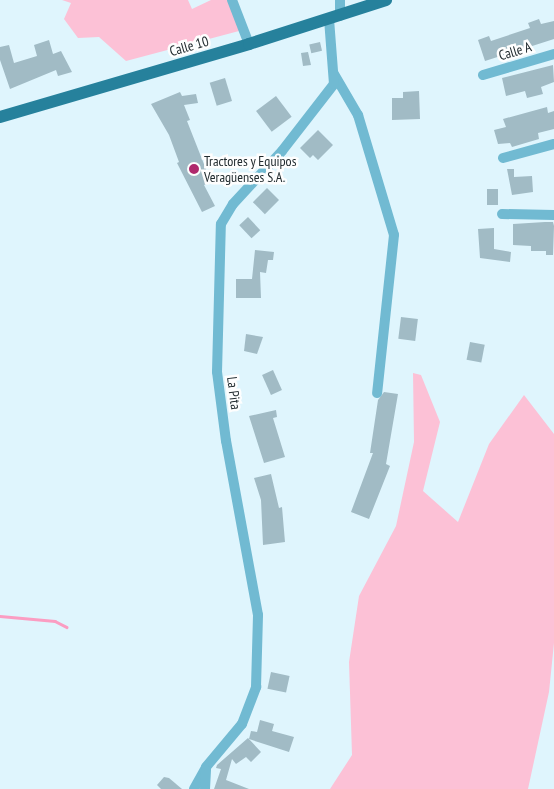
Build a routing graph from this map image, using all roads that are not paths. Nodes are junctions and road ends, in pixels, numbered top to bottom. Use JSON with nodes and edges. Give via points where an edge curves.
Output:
{"nodes":[{"id":1,"x":232,"y":0,"type":"edge"},
{"id":2,"x":340,"y":0,"type":"edge"},
{"id":3,"x":386,"y":0,"type":"edge"},
{"id":4,"x":334,"y":17,"type":"junction"},
{"id":5,"x":248,"y":44,"type":"junction"},
{"id":6,"x":554,"y":54,"type":"edge"},
{"id":7,"x":333,"y":72,"type":"junction"},
{"id":8,"x":484,"y":75,"type":"dead end"},
{"id":9,"x":0,"y":117,"type":"edge"},
{"id":10,"x":554,"y":144,"type":"edge"},
{"id":11,"x":503,"y":158,"type":"dead end"},
{"id":12,"x":502,"y":214,"type":"dead end"},
{"id":13,"x":554,"y":215,"type":"edge"},
{"id":14,"x":376,"y":393,"type":"dead end"},
{"id":15,"x":206,"y":767,"type":"junction"},
{"id":16,"x":194,"y":789,"type":"edge"},
{"id":17,"x":205,"y":789,"type":"edge"}],
"edges":[{"from":1,"to":5,"type":"street"},
{"from":2,"to":4,"type":"street","name":"La Pita"},
{"from":3,"to":4,"type":"main road","name":"Calle 10"},
{"from":4,"to":5,"type":"main road","name":"Calle 10"},
{"from":4,"to":7,"type":"street","name":"La Pita"},
{"from":5,"to":9,"type":"main road","name":"Calle 10"},
{"from":6,"to":8,"type":"street","name":"Calle A"},
{"from":7,"to":14,"type":"street","via":[[358,115],[394,235]]},
{"from":7,"to":15,"type":"street","name":"La Pita","via":[[334,84],[282,151],[233,204],[221,224],[218,372],[226,440],[258,615],[256,687],[242,724]]},
{"from":10,"to":11,"type":"street"},
{"from":12,"to":13,"type":"street"},
{"from":15,"to":16,"type":"street","name":"La Pita"},
{"from":15,"to":17,"type":"street"}]}
